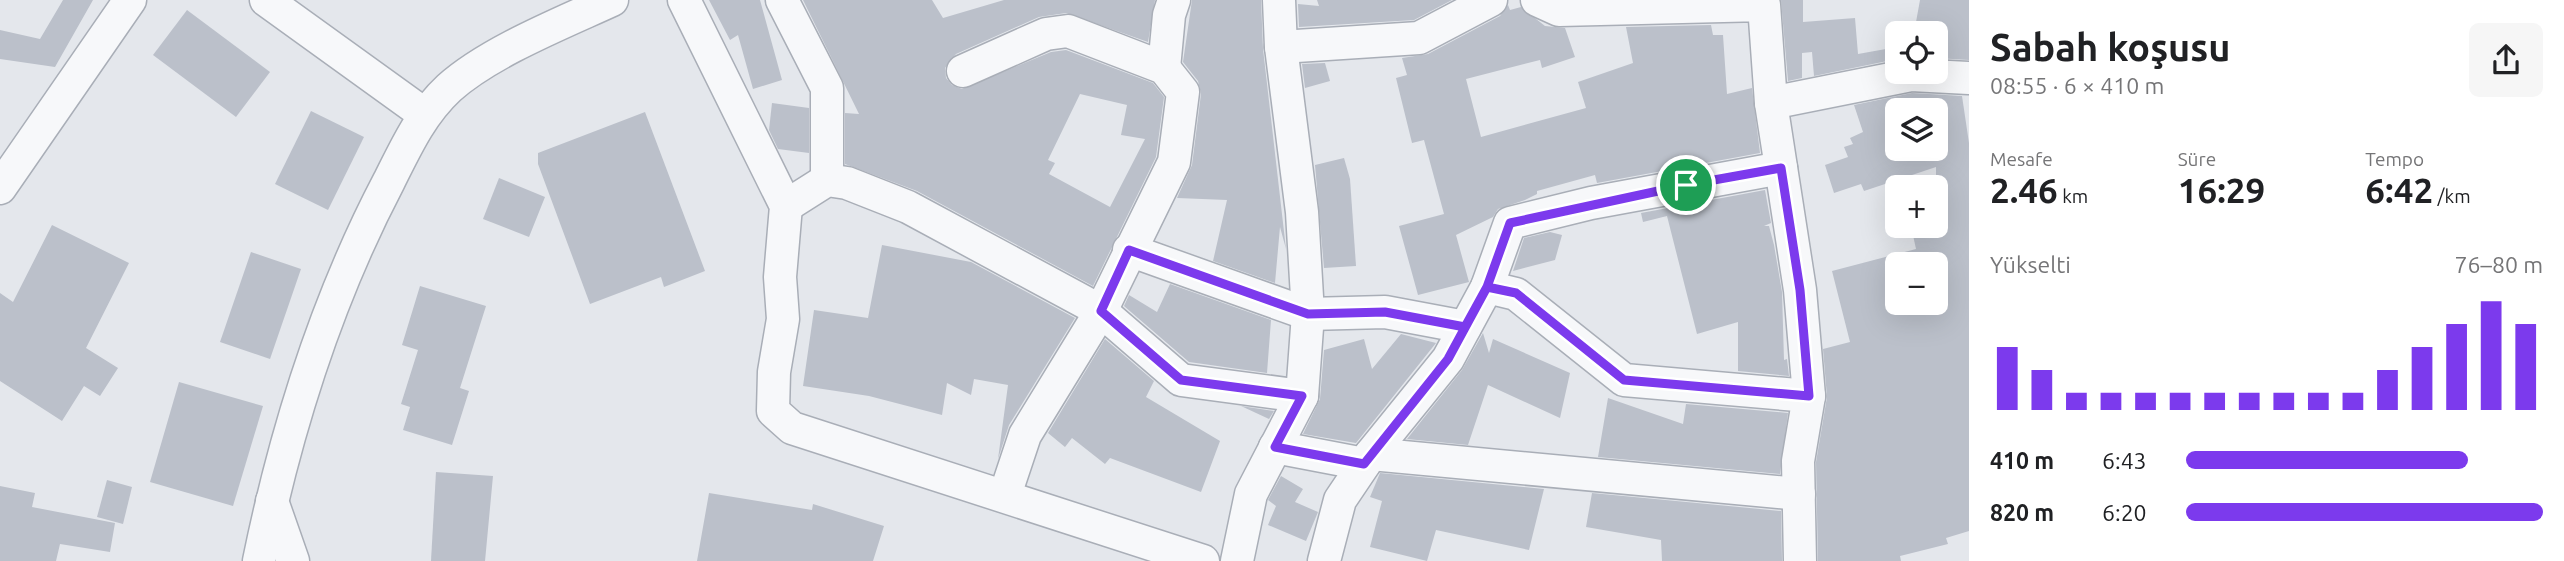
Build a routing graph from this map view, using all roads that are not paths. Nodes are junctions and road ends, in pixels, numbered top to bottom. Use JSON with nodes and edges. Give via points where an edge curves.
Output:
{"nodes":[{"id":1,"x":130,"y":0,"type":"edge"},
{"id":2,"x":266,"y":0,"type":"edge"},
{"id":3,"x":612,"y":0,"type":"edge"},
{"id":4,"x":684,"y":0,"type":"edge"},
{"id":5,"x":782,"y":0,"type":"edge"},
{"id":6,"x":1174,"y":0,"type":"edge"},
{"id":7,"x":1279,"y":0,"type":"edge"},
{"id":8,"x":1491,"y":0,"type":"edge"},
{"id":9,"x":1537,"y":0,"type":"edge"},
{"id":10,"x":1764,"y":3,"type":"edge"},
{"id":11,"x":1281,"y":47,"type":"junction"},
{"id":12,"x":1164,"y":68,"type":"junction"},
{"id":13,"x":963,"y":71,"type":"dead end"},
{"id":14,"x":1969,"y":78,"type":"edge"},
{"id":15,"x":1771,"y":103,"type":"junction"},
{"id":16,"x":424,"y":114,"type":"junction"},
{"id":17,"x":1781,"y":168,"type":"junction"},
{"id":18,"x":827,"y":180,"type":"junction"},
{"id":19,"x":0,"y":188,"type":"edge"},
{"id":20,"x":786,"y":206,"type":"junction"},
{"id":21,"x":1129,"y":250,"type":"junction"},
{"id":22,"x":1487,"y":287,"type":"junction"},
{"id":23,"x":1101,"y":311,"type":"junction"},
{"id":24,"x":1308,"y":314,"type":"junction"},
{"id":25,"x":1465,"y":327,"type":"junction"},
{"id":26,"x":1302,"y":396,"type":"junction"},
{"id":27,"x":1809,"y":396,"type":"junction"},
{"id":28,"x":1275,"y":447,"type":"junction"},
{"id":29,"x":1367,"y":459,"type":"junction"},
{"id":30,"x":1799,"y":494,"type":"junction"},
{"id":31,"x":1005,"y":495,"type":"junction"},
{"id":32,"x":272,"y":500,"type":"junction"},
{"id":33,"x":259,"y":561,"type":"edge"},
{"id":34,"x":293,"y":561,"type":"edge"},
{"id":35,"x":1203,"y":561,"type":"edge"},
{"id":36,"x":1237,"y":561,"type":"edge"},
{"id":37,"x":1324,"y":561,"type":"edge"},
{"id":38,"x":1800,"y":561,"type":"edge"}],
"edges":[{"from":1,"to":19,"type":"street"},
{"from":2,"to":16,"type":"street"},
{"from":3,"to":16,"type":"street","via":[[519,43],[451,86]]},
{"from":4,"to":20,"type":"street"},
{"from":5,"to":18,"type":"street","via":[[827,88]]},
{"from":6,"to":12,"type":"street"},
{"from":7,"to":11,"type":"street"},
{"from":8,"to":11,"type":"street","via":[[1419,38]]},
{"from":9,"to":10,"type":"street","via":[[1559,10]]},
{"from":10,"to":15,"type":"street"},
{"from":11,"to":24,"type":"street","via":[[1303,212]]},
{"from":12,"to":13,"type":"street","via":[[1068,31],[1046,34]]},
{"from":12,"to":21,"type":"street","via":[[1183,92],[1174,162]]},
{"from":14,"to":15,"type":"street","via":[[1912,75]]},
{"from":15,"to":17,"type":"street"},
{"from":16,"to":32,"type":"street","via":[[365,226],[313,353]]},
{"from":17,"to":22,"type":"street","via":[[1510,223]]},
{"from":17,"to":27,"type":"street","via":[[1800,290]]},
{"from":18,"to":20,"type":"street"},
{"from":18,"to":23,"type":"street","via":[[908,207]]},
{"from":20,"to":31,"type":"street","via":[[780,276],[783,319],[773,411],[792,428]]},
{"from":21,"to":23,"type":"street"},
{"from":21,"to":24,"type":"street"},
{"from":22,"to":25,"type":"street"},
{"from":22,"to":27,"type":"street","via":[[1516,293],[1624,380]]},
{"from":23,"to":26,"type":"street","via":[[1181,380]]},
{"from":23,"to":31,"type":"street","via":[[1025,435]]},
{"from":24,"to":25,"type":"street","via":[[1385,312]]},
{"from":24,"to":26,"type":"street"},
{"from":25,"to":29,"type":"street","via":[[1448,359]]},
{"from":26,"to":28,"type":"street"},
{"from":27,"to":30,"type":"street","via":[[1798,461]]},
{"from":28,"to":29,"type":"street"},
{"from":28,"to":36,"type":"street","via":[[1251,494]]},
{"from":29,"to":30,"type":"street"},
{"from":29,"to":37,"type":"street","via":[[1340,500]]},
{"from":30,"to":38,"type":"street"},
{"from":31,"to":35,"type":"street"},
{"from":32,"to":33,"type":"street"},
{"from":32,"to":34,"type":"street"}]}
